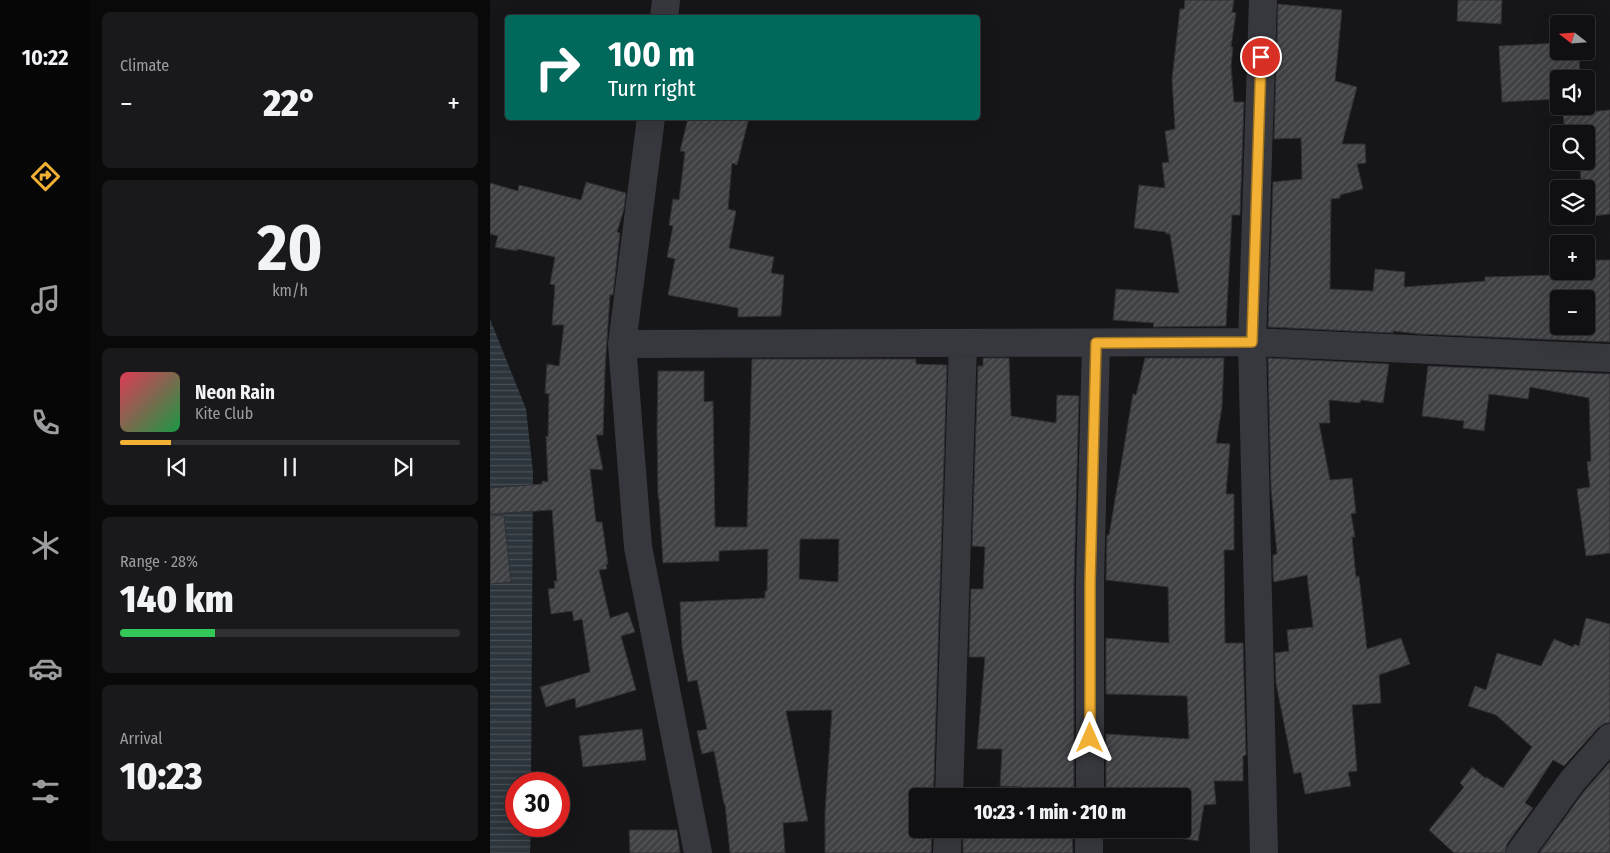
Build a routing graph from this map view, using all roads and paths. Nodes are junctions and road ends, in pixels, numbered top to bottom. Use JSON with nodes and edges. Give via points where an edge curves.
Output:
{"nodes":[{"id":1,"x":666,"y":0,"type":"edge"},
{"id":2,"x":1263,"y":0,"type":"edge"},
{"id":3,"x":664,"y":15,"type":"edge"},
{"id":4,"x":651,"y":120,"type":"edge"},
{"id":5,"x":1252,"y":342,"type":"junction"},
{"id":6,"x":963,"y":343,"type":"junction"},
{"id":7,"x":1096,"y":343,"type":"junction"},
{"id":8,"x":622,"y":344,"type":"junction"},
{"id":9,"x":1610,"y":358,"type":"edge"},
{"id":10,"x":1610,"y":738,"type":"edge"},
{"id":11,"x":949,"y":788,"type":"edge"},
{"id":12,"x":1090,"y":788,"type":"edge"},
{"id":13,"x":948,"y":838,"type":"edge"},
{"id":14,"x":1089,"y":838,"type":"edge"},
{"id":15,"x":698,"y":853,"type":"edge"},
{"id":16,"x":947,"y":853,"type":"edge"},
{"id":17,"x":1088,"y":853,"type":"edge"},
{"id":18,"x":1264,"y":853,"type":"edge"},
{"id":19,"x":1520,"y":853,"type":"edge"}],
"edges":[{"from":1,"to":3,"type":"street"},
{"from":2,"to":5,"type":"street"},
{"from":4,"to":8,"type":"street"},
{"from":5,"to":7,"type":"street"},
{"from":5,"to":9,"type":"street"},
{"from":5,"to":18,"type":"street"},
{"from":6,"to":7,"type":"street"},
{"from":6,"to":8,"type":"street"},
{"from":6,"to":11,"type":"street"},
{"from":7,"to":12,"type":"street","via":[[1090,583]]},
{"from":8,"to":15,"type":"street","via":[[638,547]]},
{"from":10,"to":19,"type":"street","via":[[1573,780]]},
{"from":13,"to":16,"type":"street"},
{"from":14,"to":17,"type":"street"}]}
